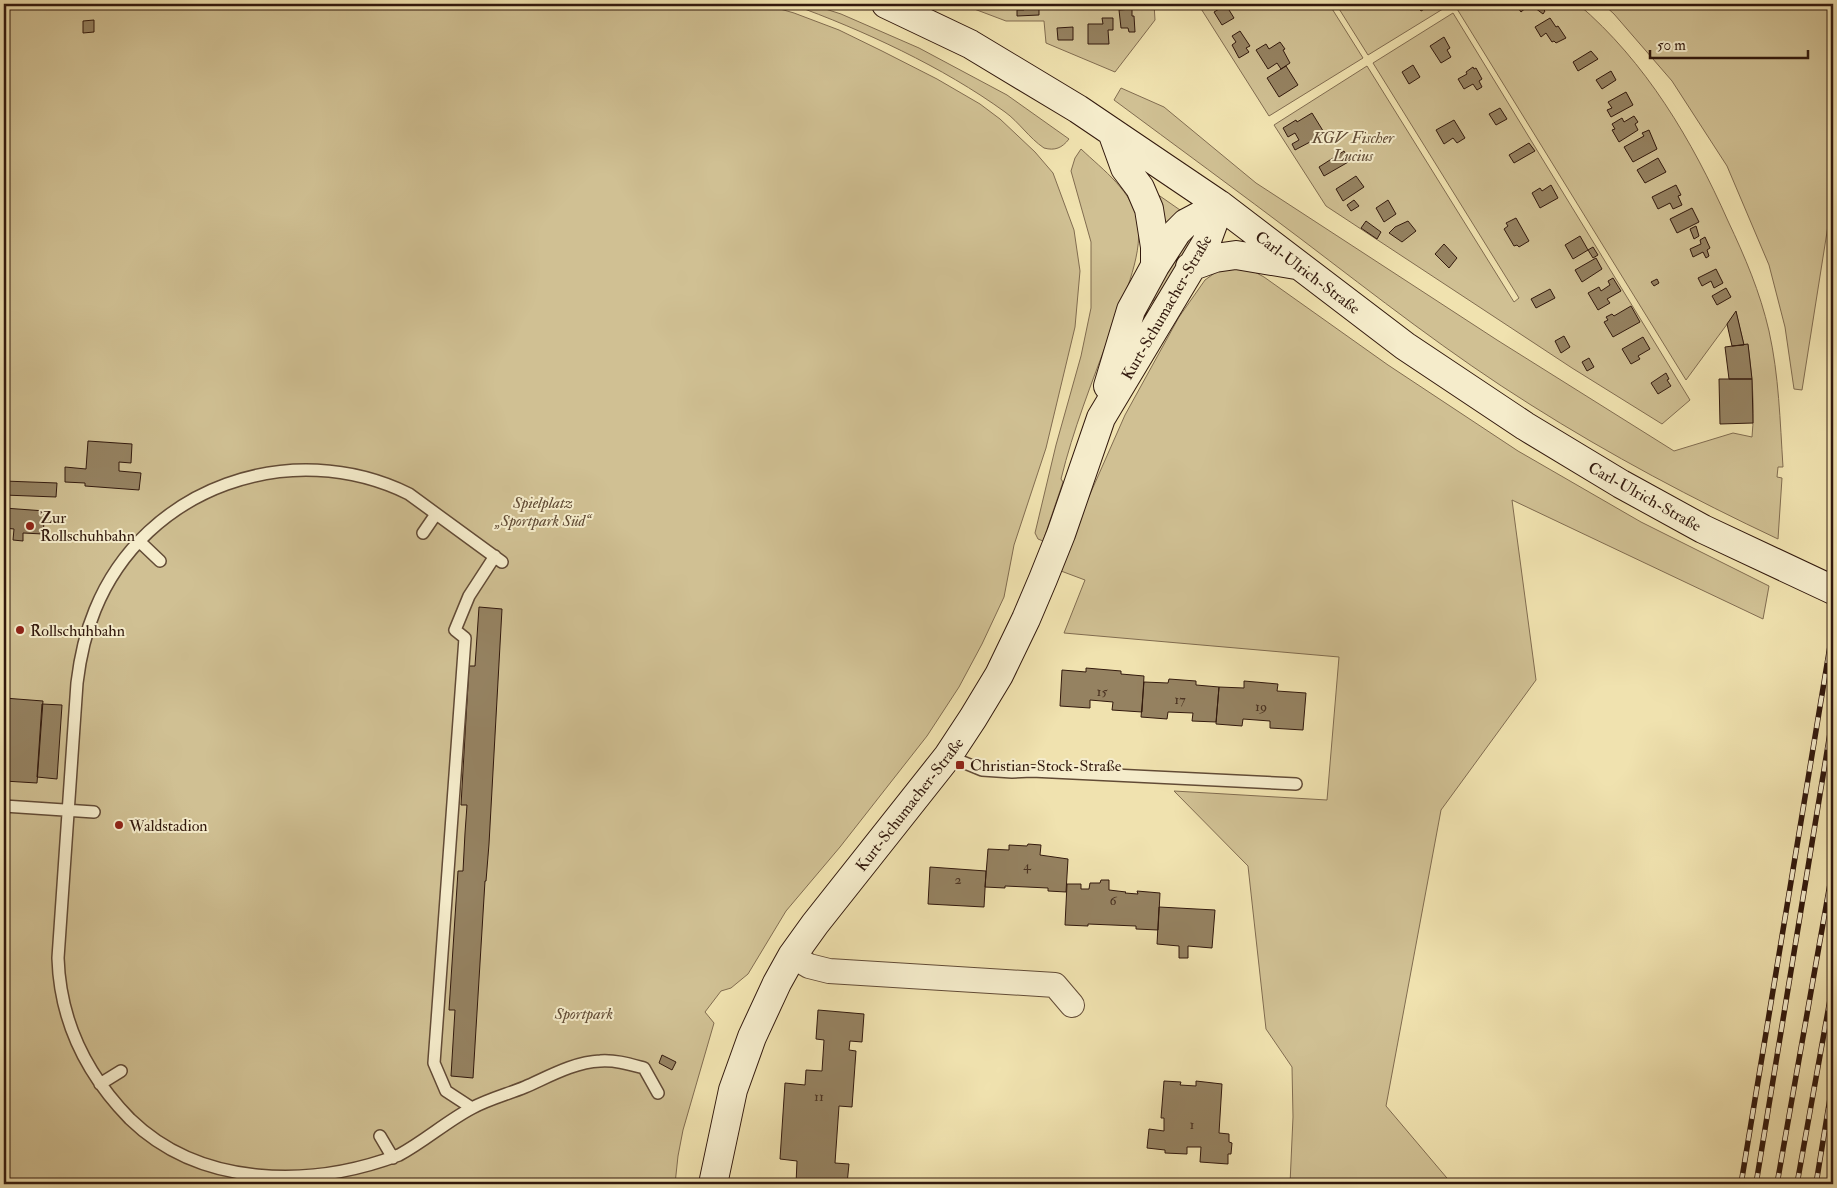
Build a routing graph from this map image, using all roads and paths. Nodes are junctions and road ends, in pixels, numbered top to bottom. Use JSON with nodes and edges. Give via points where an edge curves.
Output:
{"nodes":[{"id":1,"x":886,"y":4,"type":"edge"},
{"id":2,"x":1110,"y":131,"type":"junction"},
{"id":3,"x":1220,"y":205,"type":"junction"},
{"id":4,"x":1155,"y":266,"type":"junction"},
{"id":5,"x":1298,"y":266,"type":"junction"},
{"id":6,"x":1190,"y":267,"type":"junction"},
{"id":7,"x":1101,"y":418,"type":"junction"},
{"id":8,"x":436,"y":514,"type":"junction"},
{"id":9,"x":423,"y":533,"type":"dead end"},
{"id":10,"x":139,"y":541,"type":"junction"},
{"id":11,"x":160,"y":561,"type":"dead end"},
{"id":12,"x":1833,"y":590,"type":"edge"},
{"id":13,"x":948,"y":756,"type":"junction"},
{"id":14,"x":1296,"y":784,"type":"dead end"},
{"id":15,"x":4,"y":806,"type":"edge"},
{"id":16,"x":68,"y":810,"type":"junction"},
{"id":17,"x":94,"y":812,"type":"dead end"},
{"id":18,"x":792,"y":956,"type":"junction"},
{"id":19,"x":1072,"y":1005,"type":"dead end"},
{"id":20,"x":121,"y":1071,"type":"dead end"},
{"id":21,"x":100,"y":1084,"type":"junction"},
{"id":22,"x":658,"y":1093,"type":"dead end"},
{"id":23,"x":472,"y":1108,"type":"junction"},
{"id":24,"x":380,"y":1136,"type":"dead end"},
{"id":25,"x":393,"y":1158,"type":"junction"},
{"id":26,"x":712,"y":1184,"type":"edge"}],
"edges":[{"from":1,"to":2,"type":"street","name":"Carl-Ulrich-Straße","via":[[970,44]]},
{"from":2,"to":3,"type":"street","name":"Carl-Ulrich-Straße"},
{"from":2,"to":4,"type":"street","via":[[1125,168],[1140,188],[1149,209]]},
{"from":3,"to":4,"type":"street","name":"Kurt-Schumacher-Straße","via":[[1186,223]]},
{"from":3,"to":5,"type":"street","name":"Carl-Ulrich-Straße"},
{"from":3,"to":6,"type":"street","name":"Kurt-Schumacher-Straße","via":[[1206,243]]},
{"from":4,"to":7,"type":"street","name":"Kurt-Schumacher-Straße","via":[[1132,310],[1111,373]]},
{"from":5,"to":6,"type":"street","via":[[1236,255]]},
{"from":5,"to":12,"type":"street","name":"Carl-Ulrich-Straße","via":[[1405,346],[1525,426],[1621,484],[1730,542]]},
{"from":6,"to":7,"type":"street","name":"Kurt-Schumacher-Straße"},
{"from":7,"to":13,"type":"street","name":"Kurt-Schumacher-Straße","via":[[1061,534],[1026,619],[974,718]]},
{"from":8,"to":9,"type":"lane"},
{"from":8,"to":10,"type":"lane","via":[[400,489],[354,475],[312,470],[273,472],[239,479],[203,493],[169,513]]},
{"from":8,"to":23,"type":"lane","via":[[499,559],[469,596],[455,630],[465,638],[434,1063],[446,1090]]},
{"from":10,"to":11,"type":"lane"},
{"from":10,"to":16,"type":"lane","via":[[103,592],[82,647]]},
{"from":13,"to":14,"type":"lane","via":[[982,770]]},
{"from":13,"to":18,"type":"street","name":"Kurt-Schumacher-Straße"},
{"from":15,"to":16,"type":"lane"},
{"from":16,"to":17,"type":"lane"},
{"from":16,"to":21,"type":"lane","via":[[58,974],[78,1048]]},
{"from":18,"to":19,"type":"street","via":[[809,966],[829,970],[1055,985]]},
{"from":18,"to":26,"type":"street","name":"Kurt-Schumacher-Straße","via":[[766,1006],[740,1069]]},
{"from":20,"to":21,"type":"lane"},
{"from":21,"to":25,"type":"lane","via":[[137,1126],[165,1148],[209,1170],[235,1178],[270,1183],[310,1182],[344,1176]]},
{"from":22,"to":23,"type":"lane","via":[[644,1068],[619,1061],[598,1061],[578,1065]]},
{"from":23,"to":25,"type":"lane"},
{"from":24,"to":25,"type":"lane"}]}
